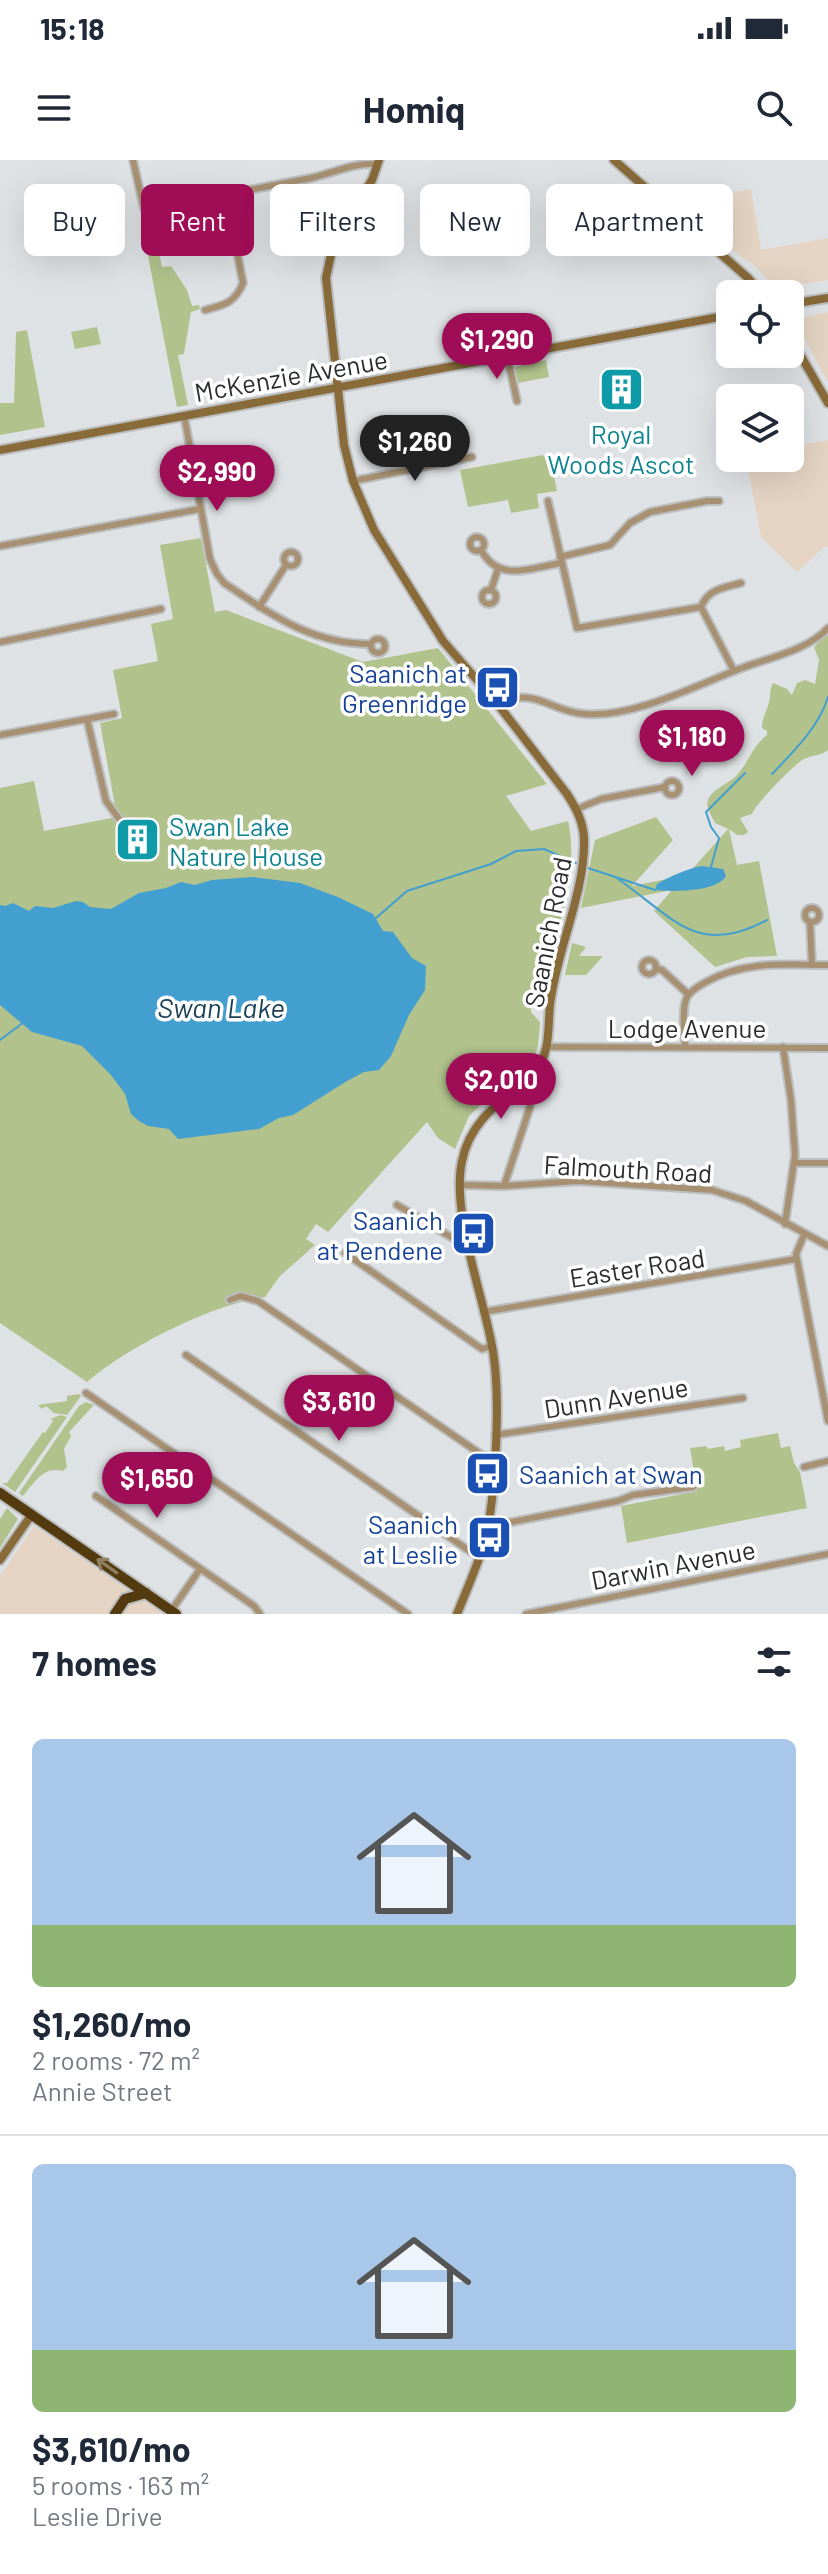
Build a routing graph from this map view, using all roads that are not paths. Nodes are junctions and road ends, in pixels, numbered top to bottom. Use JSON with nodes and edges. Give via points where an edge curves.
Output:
{"nodes":[{"id":1,"x":133,"y":160,"type":"edge"},
{"id":2,"x":614,"y":160,"type":"edge"},
{"id":3,"x":379,"y":162,"type":"edge"},
{"id":4,"x":254,"y":189,"type":"edge"},
{"id":5,"x":141,"y":196,"type":"edge"},
{"id":6,"x":238,"y":256,"type":"edge"},
{"id":7,"x":750,"y":280,"type":"edge"},
{"id":8,"x":828,"y":298,"type":"edge"},
{"id":9,"x":804,"y":302,"type":"edge"},
{"id":10,"x":205,"y":310,"type":"dead end"},
{"id":11,"x":716,"y":318,"type":"edge"},
{"id":12,"x":507,"y":355,"type":"junction"},
{"id":13,"x":804,"y":361,"type":"edge"},
{"id":14,"x":339,"y":388,"type":"junction"},
{"id":15,"x":517,"y":401,"type":"dead end"},
{"id":16,"x":828,"y":403,"type":"edge"},
{"id":17,"x":184,"y":415,"type":"junction"},
{"id":18,"x":0,"y":450,"type":"edge"},
{"id":19,"x":472,"y":457,"type":"dead end"},
{"id":20,"x":353,"y":481,"type":"junction"},
{"id":21,"x":548,"y":501,"type":"dead end"},
{"id":22,"x":719,"y":501,"type":"dead end"},
{"id":23,"x":200,"y":509,"type":"junction"},
{"id":24,"x":0,"y":546,"type":"edge"},
{"id":25,"x":481,"y":550,"type":"dead end"},
{"id":26,"x":560,"y":560,"type":"junction"},
{"id":27,"x":286,"y":565,"type":"dead end"},
{"id":28,"x":498,"y":569,"type":"junction"},
{"id":29,"x":741,"y":583,"type":"dead end"},
{"id":30,"x":491,"y":590,"type":"dead end"},
{"id":31,"x":259,"y":607,"type":"junction"},
{"id":32,"x":701,"y":607,"type":"junction"},
{"id":33,"x":161,"y":609,"type":"dead end"},
{"id":34,"x":828,"y":628,"type":"edge"},
{"id":35,"x":0,"y":642,"type":"edge"},
{"id":36,"x":371,"y":644,"type":"dead end"},
{"id":37,"x":734,"y":671,"type":"junction"},
{"id":38,"x":496,"y":702,"type":"junction"},
{"id":39,"x":114,"y":714,"type":"dead end"},
{"id":40,"x":87,"y":719,"type":"junction"},
{"id":41,"x":0,"y":735,"type":"edge"},
{"id":42,"x":665,"y":787,"type":"dead end"},
{"id":43,"x":577,"y":809,"type":"junction"},
{"id":44,"x":131,"y":822,"type":"dead end"},
{"id":45,"x":810,"y":922,"type":"dead end"},
{"id":46,"x":812,"y":965,"type":"junction"},
{"id":47,"x":828,"y":965,"type":"edge"},
{"id":48,"x":656,"y":969,"type":"dead end"},
{"id":49,"x":688,"y":994,"type":"junction"},
{"id":50,"x":546,"y":1047,"type":"junction"},
{"id":51,"x":685,"y":1047,"type":"junction"},
{"id":52,"x":783,"y":1047,"type":"junction"},
{"id":53,"x":828,"y":1048,"type":"edge"},
{"id":54,"x":530,"y":1107,"type":"dead end"},
{"id":55,"x":794,"y":1163,"type":"junction"},
{"id":56,"x":828,"y":1163,"type":"edge"},
{"id":57,"x":460,"y":1185,"type":"junction"},
{"id":58,"x":504,"y":1186,"type":"junction"},
{"id":59,"x":397,"y":1205,"type":"dead end"},
{"id":60,"x":785,"y":1224,"type":"junction"},
{"id":61,"x":804,"y":1235,"type":"junction"},
{"id":62,"x":468,"y":1240,"type":"junction"},
{"id":63,"x":828,"y":1246,"type":"edge"},
{"id":64,"x":345,"y":1253,"type":"dead end"},
{"id":65,"x":796,"y":1259,"type":"junction"},
{"id":66,"x":230,"y":1300,"type":"dead end"},
{"id":67,"x":483,"y":1312,"type":"junction"},
{"id":68,"x":492,"y":1346,"type":"junction"},
{"id":69,"x":186,"y":1355,"type":"dead end"},
{"id":70,"x":86,"y":1393,"type":"dead end"},
{"id":71,"x":743,"y":1398,"type":"dead end"},
{"id":72,"x":828,"y":1421,"type":"edge"},
{"id":73,"x":495,"y":1435,"type":"junction"},
{"id":74,"x":494,"y":1457,"type":"junction"},
{"id":75,"x":828,"y":1461,"type":"edge"},
{"id":76,"x":804,"y":1467,"type":"dead end"},
{"id":77,"x":693,"y":1487,"type":"dead end"},
{"id":78,"x":0,"y":1493,"type":"edge"},
{"id":79,"x":96,"y":1496,"type":"dead end"},
{"id":80,"x":27,"y":1511,"type":"junction"},
{"id":81,"x":488,"y":1524,"type":"junction"},
{"id":82,"x":828,"y":1554,"type":"edge"},
{"id":83,"x":480,"y":1555,"type":"junction"},
{"id":84,"x":0,"y":1560,"type":"edge"},
{"id":85,"x":200,"y":1569,"type":"junction"},
{"id":86,"x":146,"y":1593,"type":"junction"},
{"id":87,"x":174,"y":1612,"type":"edge"},
{"id":88,"x":115,"y":1614,"type":"edge"},
{"id":89,"x":260,"y":1614,"type":"edge"},
{"id":90,"x":408,"y":1614,"type":"edge"},
{"id":91,"x":457,"y":1614,"type":"edge"},
{"id":92,"x":526,"y":1614,"type":"edge"}],
"edges":[{"from":1,"to":5,"type":"street"},
{"from":2,"to":7,"type":"main road"},
{"from":3,"to":4,"type":"street"},
{"from":3,"to":14,"type":"main road","name":"Saanich Road","via":[[334,240],[326,278]]},
{"from":6,"to":10,"type":"street","via":[[243,283],[234,300]]},
{"from":8,"to":9,"type":"main road"},
{"from":11,"to":12,"type":"main road","name":"McKenzie Avenue"},
{"from":12,"to":14,"type":"main road","name":"McKenzie Avenue"},
{"from":12,"to":15,"type":"street"},
{"from":13,"to":16,"type":"main road"},
{"from":14,"to":17,"type":"main road","name":"McKenzie Avenue"},
{"from":14,"to":20,"type":"main road","name":"Saanich Road"},
{"from":17,"to":18,"type":"main road","name":"McKenzie Avenue"},
{"from":17,"to":23,"type":"street"},
{"from":19,"to":20,"type":"street"},
{"from":20,"to":38,"type":"main road","name":"Saanich Road","via":[[398,573],[449,650]]},
{"from":21,"to":26,"type":"street"},
{"from":22,"to":26,"type":"street","via":[[650,512],[630,523],[610,545]]},
{"from":23,"to":24,"type":"street"},
{"from":23,"to":31,"type":"street","via":[[217,574]]},
{"from":25,"to":28,"type":"street"},
{"from":26,"to":28,"type":"street","via":[[515,571]]},
{"from":26,"to":32,"type":"street","via":[[577,628]]},
{"from":27,"to":31,"type":"street"},
{"from":28,"to":30,"type":"street"},
{"from":29,"to":32,"type":"street","via":[[712,591]]},
{"from":31,"to":36,"type":"street","via":[[331,641]]},
{"from":32,"to":37,"type":"street"},
{"from":33,"to":35,"type":"street"},
{"from":34,"to":37,"type":"street","via":[[821,636]]},
{"from":37,"to":38,"type":"street","via":[[686,692],[599,714],[532,697]]},
{"from":38,"to":43,"type":"main road","name":"Saanich Road"},
{"from":39,"to":40,"type":"street"},
{"from":40,"to":41,"type":"street"},
{"from":40,"to":44,"type":"street","via":[[106,801],[122,823]]},
{"from":42,"to":43,"type":"street"},
{"from":43,"to":50,"type":"main road","name":"Saanich Road","via":[[584,835],[582,865],[554,982]]},
{"from":45,"to":46,"type":"street"},
{"from":46,"to":47,"type":"street"},
{"from":46,"to":49,"type":"street","via":[[737,968]]},
{"from":48,"to":49,"type":"street"},
{"from":49,"to":51,"type":"street"},
{"from":50,"to":51,"type":"street","name":"Lodge Avenue"},
{"from":50,"to":57,"type":"main road","name":"Saanich Road","via":[[531,1076],[477,1125],[462,1161]]},
{"from":51,"to":52,"type":"street","name":"Lodge Avenue"},
{"from":52,"to":53,"type":"street","name":"Lodge Avenue"},
{"from":52,"to":55,"type":"street"},
{"from":54,"to":58,"type":"street"},
{"from":55,"to":56,"type":"street"},
{"from":55,"to":60,"type":"street"},
{"from":57,"to":58,"type":"street","name":"Falmouth Road"},
{"from":57,"to":62,"type":"main road","name":"Saanich Road"},
{"from":58,"to":60,"type":"street","name":"Falmouth Road","via":[[578,1181],[690,1187],[737,1198]]},
{"from":59,"to":62,"type":"street","via":[[456,1240]]},
{"from":60,"to":61,"type":"street","name":"Falmouth Road"},
{"from":61,"to":63,"type":"street","name":"Falmouth Road"},
{"from":61,"to":65,"type":"street"},
{"from":62,"to":67,"type":"main road","name":"Saanich Road"},
{"from":64,"to":68,"type":"street","via":[[482,1349]]},
{"from":65,"to":67,"type":"street","name":"Easter Road"},
{"from":65,"to":72,"type":"street"},
{"from":66,"to":74,"type":"street","via":[[240,1296],[258,1301],[482,1455]]},
{"from":67,"to":68,"type":"main road","name":"Saanich Road"},
{"from":68,"to":73,"type":"main road","name":"Saanich Road"},
{"from":69,"to":83,"type":"street"},
{"from":70,"to":90,"type":"street"},
{"from":71,"to":73,"type":"street","name":"Dunn Avenue"},
{"from":73,"to":74,"type":"main road","name":"Saanich Road"},
{"from":74,"to":81,"type":"main road","name":"Saanich Road"},
{"from":75,"to":76,"type":"street"},
{"from":77,"to":81,"type":"street"},
{"from":78,"to":80,"type":"highway"},
{"from":79,"to":85,"type":"street"},
{"from":80,"to":84,"type":"main road"},
{"from":86,"to":80,"type":"highway","one_way":true},
{"from":81,"to":83,"type":"main road","name":"Saanich Road"},
{"from":82,"to":92,"type":"street","name":"Darwin Avenue"},
{"from":83,"to":91,"type":"main road","name":"Saanich Road"},
{"from":85,"to":87,"type":"street"},
{"from":85,"to":89,"type":"street"},
{"from":86,"to":87,"type":"highway"},
{"from":86,"to":88,"type":"highway","via":[[125,1599]]}]}
